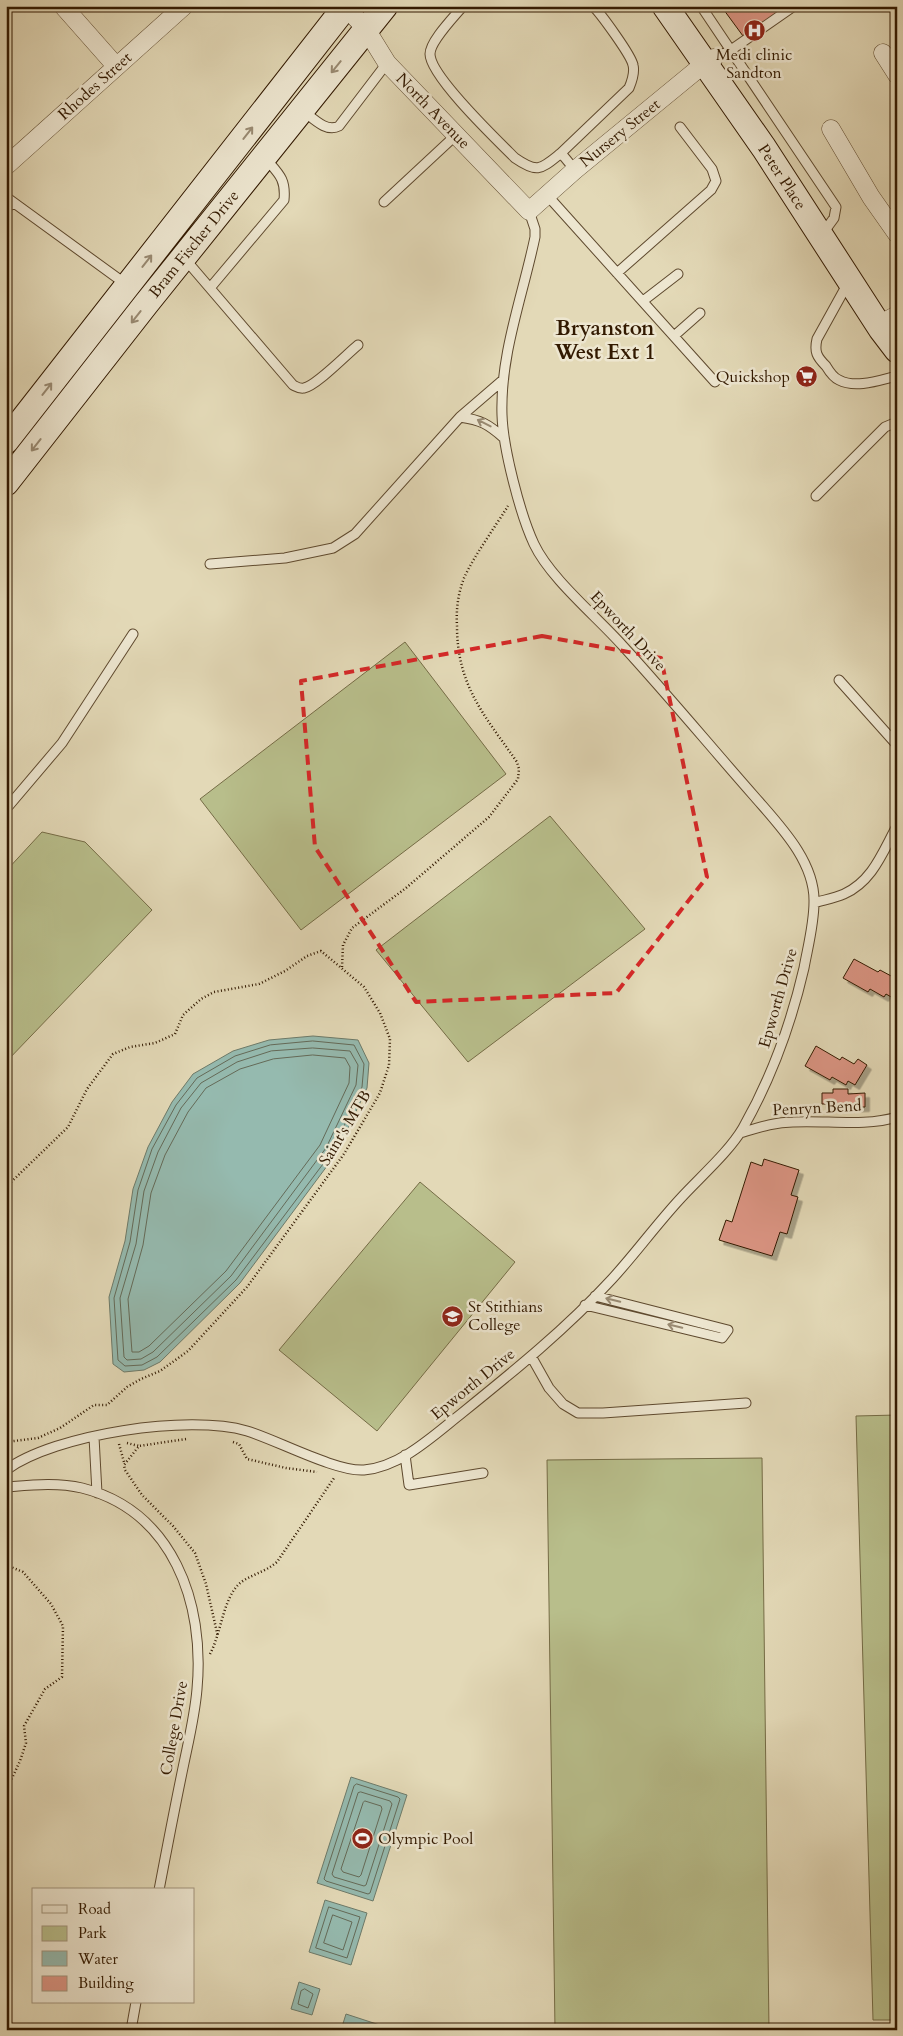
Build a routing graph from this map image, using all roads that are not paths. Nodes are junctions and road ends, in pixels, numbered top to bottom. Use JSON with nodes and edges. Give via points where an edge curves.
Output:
{"nodes":[{"id":1,"x":63,"y":6,"type":"edge"},
{"id":2,"x":184,"y":6,"type":"edge"},
{"id":3,"x":346,"y":6,"type":"edge"},
{"id":4,"x":385,"y":6,"type":"edge"},
{"id":5,"x":463,"y":6,"type":"edge"},
{"id":6,"x":593,"y":6,"type":"edge"},
{"id":7,"x":665,"y":6,"type":"edge"},
{"id":8,"x":680,"y":6,"type":"edge"},
{"id":9,"x":701,"y":6,"type":"edge"},
{"id":10,"x":794,"y":6,"type":"edge"},
{"id":11,"x":366,"y":29,"type":"junction"},
{"id":12,"x":883,"y":53,"type":"dead end"},
{"id":13,"x":716,"y":58,"type":"junction"},
{"id":14,"x":387,"y":63,"type":"junction"},
{"id":15,"x":116,"y":66,"type":"junction"},
{"id":16,"x":897,"y":76,"type":"edge"},
{"id":17,"x":302,"y":110,"type":"junction"},
{"id":18,"x":680,"y":127,"type":"dead end"},
{"id":19,"x":831,"y":129,"type":"dead end"},
{"id":20,"x":456,"y":135,"type":"junction"},
{"id":21,"x":561,"y":153,"type":"junction"},
{"id":22,"x":265,"y":156,"type":"junction"},
{"id":23,"x":6,"y":166,"type":"edge"},
{"id":24,"x":575,"y":170,"type":"junction"},
{"id":25,"x":547,"y":195,"type":"junction"},
{"id":26,"x":10,"y":199,"type":"edge"},
{"id":27,"x":384,"y":202,"type":"dead end"},
{"id":28,"x":6,"y":209,"type":"edge"},
{"id":29,"x":529,"y":211,"type":"junction"},
{"id":30,"x":897,"y":234,"type":"edge"},
{"id":31,"x":184,"y":257,"type":"junction"},
{"id":32,"x":617,"y":273,"type":"junction"},
{"id":33,"x":678,"y":274,"type":"dead end"},
{"id":34,"x":851,"y":275,"type":"junction"},
{"id":35,"x":128,"y":285,"type":"junction"},
{"id":36,"x":210,"y":288,"type":"junction"},
{"id":37,"x":642,"y":301,"type":"junction"},
{"id":38,"x":700,"y":313,"type":"dead end"},
{"id":39,"x":893,"y":324,"type":"edge"},
{"id":40,"x":674,"y":336,"type":"junction"},
{"id":41,"x":358,"y":345,"type":"dead end"},
{"id":42,"x":897,"y":350,"type":"edge"},
{"id":43,"x":897,"y":376,"type":"edge"},
{"id":44,"x":503,"y":380,"type":"junction"},
{"id":45,"x":715,"y":382,"type":"dead end"},
{"id":46,"x":460,"y":417,"type":"junction"},
{"id":47,"x":897,"y":422,"type":"edge"},
{"id":48,"x":504,"y":438,"type":"junction"},
{"id":49,"x":6,"y":441,"type":"edge"},
{"id":50,"x":6,"y":483,"type":"edge"},
{"id":51,"x":816,"y":496,"type":"dead end"},
{"id":52,"x":210,"y":564,"type":"dead end"},
{"id":53,"x":133,"y":634,"type":"dead end"},
{"id":54,"x":839,"y":680,"type":"dead end"},
{"id":55,"x":897,"y":745,"type":"edge"},
{"id":56,"x":6,"y":809,"type":"edge"},
{"id":57,"x":897,"y":826,"type":"edge"},
{"id":58,"x":814,"y":904,"type":"junction"},
{"id":59,"x":897,"y":1117,"type":"edge"},
{"id":60,"x":740,"y":1134,"type":"junction"},
{"id":61,"x":595,"y":1296,"type":"junction"},
{"id":62,"x":585,"y":1305,"type":"junction"},
{"id":63,"x":531,"y":1356,"type":"junction"},
{"id":64,"x":746,"y":1403,"type":"dead end"},
{"id":65,"x":94,"y":1437,"type":"junction"},
{"id":66,"x":405,"y":1455,"type":"junction"},
{"id":67,"x":6,"y":1470,"type":"edge"},
{"id":68,"x":482,"y":1473,"type":"dead end"},
{"id":69,"x":6,"y":1487,"type":"edge"},
{"id":70,"x":97,"y":1493,"type":"junction"},
{"id":71,"x":159,"y":1888,"type":"edge"},
{"id":72,"x":136,"y":2004,"type":"edge"},
{"id":73,"x":131,"y":2030,"type":"edge"}],
"edges":[{"from":1,"to":15,"type":"street"},
{"from":2,"to":15,"type":"street","name":"Rhodes Street"},
{"from":3,"to":11,"type":"street","name":"North Avenue"},
{"from":35,"to":3,"type":"main road","name":"Bram Fischer Drive","one_way":true},
{"from":4,"to":11,"type":"main road","name":"Bram Fischer Drive"},
{"from":5,"to":21,"type":"lane","via":[[434,42],[430,53],[444,82],[515,158],[529,168],[543,167]]},
{"from":6,"to":21,"type":"lane","via":[[634,64],[634,78],[629,88]]},
{"from":7,"to":13,"type":"main road","name":"Peter Place"},
{"from":8,"to":13,"type":"main road","name":"Peter Place"},
{"from":9,"to":13,"type":"lane"},
{"from":10,"to":13,"type":"lane"},
{"from":11,"to":14,"type":"street","name":"North Avenue"},
{"from":11,"to":17,"type":"main road","name":"Bram Fischer Drive","one_way":true},
{"from":12,"to":16,"type":"street"},
{"from":13,"to":24,"type":"street","name":"Nursery Street"},
{"from":13,"to":34,"type":"main road","name":"Peter Place","via":[[826,230]]},
{"from":13,"to":34,"type":"main road","name":"Peter Place","via":[[758,140]]},
{"from":14,"to":17,"type":"lane","via":[[339,126],[326,128]]},
{"from":14,"to":20,"type":"street","name":"North Avenue"},
{"from":15,"to":23,"type":"street","name":"Rhodes Street"},
{"from":17,"to":22,"type":"main road","name":"Bram Fischer Drive"},
{"from":18,"to":32,"type":"lane","via":[[712,169],[716,181],[711,190]]},
{"from":19,"to":30,"type":"street"},
{"from":20,"to":27,"type":"lane"},
{"from":20,"to":29,"type":"street","name":"North Avenue"},
{"from":21,"to":24,"type":"lane"},
{"from":22,"to":31,"type":"main road","name":"Bram Fischer Drive"},
{"from":22,"to":36,"type":"lane","via":[[284,180],[284,200]]},
{"from":24,"to":25,"type":"street","name":"Nursery Street"},
{"from":25,"to":29,"type":"street","name":"Nursery Street"},
{"from":25,"to":32,"type":"lane"},
{"from":26,"to":28,"type":"lane"},
{"from":26,"to":35,"type":"lane"},
{"from":29,"to":44,"type":"lane","name":"Epworth Drive","via":[[535,237]]},
{"from":31,"to":36,"type":"lane"},
{"from":31,"to":50,"type":"main road","name":"Bram Fischer Drive","one_way":true},
{"from":32,"to":37,"type":"lane"},
{"from":33,"to":37,"type":"lane"},
{"from":34,"to":39,"type":"main road","name":"Peter Place"},
{"from":34,"to":42,"type":"main road","name":"Peter Place"},
{"from":34,"to":43,"type":"lane","via":[[817,339],[817,356],[838,380],[847,383]]},
{"from":49,"to":35,"type":"main road","name":"Bram Fischer Drive","one_way":true},
{"from":36,"to":41,"type":"lane","via":[[299,389],[317,381]]},
{"from":37,"to":40,"type":"lane"},
{"from":38,"to":40,"type":"lane"},
{"from":40,"to":45,"type":"lane"},
{"from":44,"to":46,"type":"lane"},
{"from":44,"to":48,"type":"lane","name":"Epworth Drive"},
{"from":48,"to":46,"type":"lane","one_way":true,"via":[[487,423]]},
{"from":46,"to":52,"type":"lane","via":[[355,534],[333,548],[285,558]]},
{"from":47,"to":51,"type":"lane","via":[[885,427]]},
{"from":48,"to":58,"type":"lane","name":"Epworth Drive","via":[[534,545],[547,565],[632,656],[795,848],[809,871]]},
{"from":53,"to":56,"type":"lane","via":[[62,743]]},
{"from":54,"to":55,"type":"lane"},
{"from":57,"to":58,"type":"lane","via":[[868,876],[844,894]]},
{"from":58,"to":60,"type":"lane","name":"Epworth Drive","via":[[809,943],[788,1029],[770,1076]]},
{"from":59,"to":60,"type":"lane","name":"Penryn Bend","via":[[888,1120],[791,1122],[767,1125]]},
{"from":60,"to":61,"type":"lane","name":"Epworth Drive"},
{"from":61,"to":62,"type":"lane","name":"Epworth Drive"},
{"from":61,"to":62,"type":"lane","via":[[728,1330],[722,1338]]},
{"from":62,"to":63,"type":"lane","name":"Epworth Drive"},
{"from":63,"to":64,"type":"lane","via":[[549,1388],[563,1404],[578,1413]]},
{"from":63,"to":66,"type":"lane","name":"Epworth Drive"},
{"from":65,"to":66,"type":"lane","name":"Epworth Drive","via":[[166,1426],[212,1424],[245,1430],[339,1466],[361,1470],[381,1466]]},
{"from":65,"to":67,"type":"lane","name":"Epworth Drive","via":[[44,1452]]},
{"from":65,"to":70,"type":"lane"},
{"from":66,"to":68,"type":"lane","via":[[409,1485]]},
{"from":69,"to":70,"type":"lane","name":"College Drive","via":[[66,1485]]},
{"from":70,"to":71,"type":"lane","name":"College Drive","via":[[143,1519],[170,1551],[185,1583],[195,1628],[198,1672],[195,1706]]},
{"from":72,"to":73,"type":"lane"}]}
